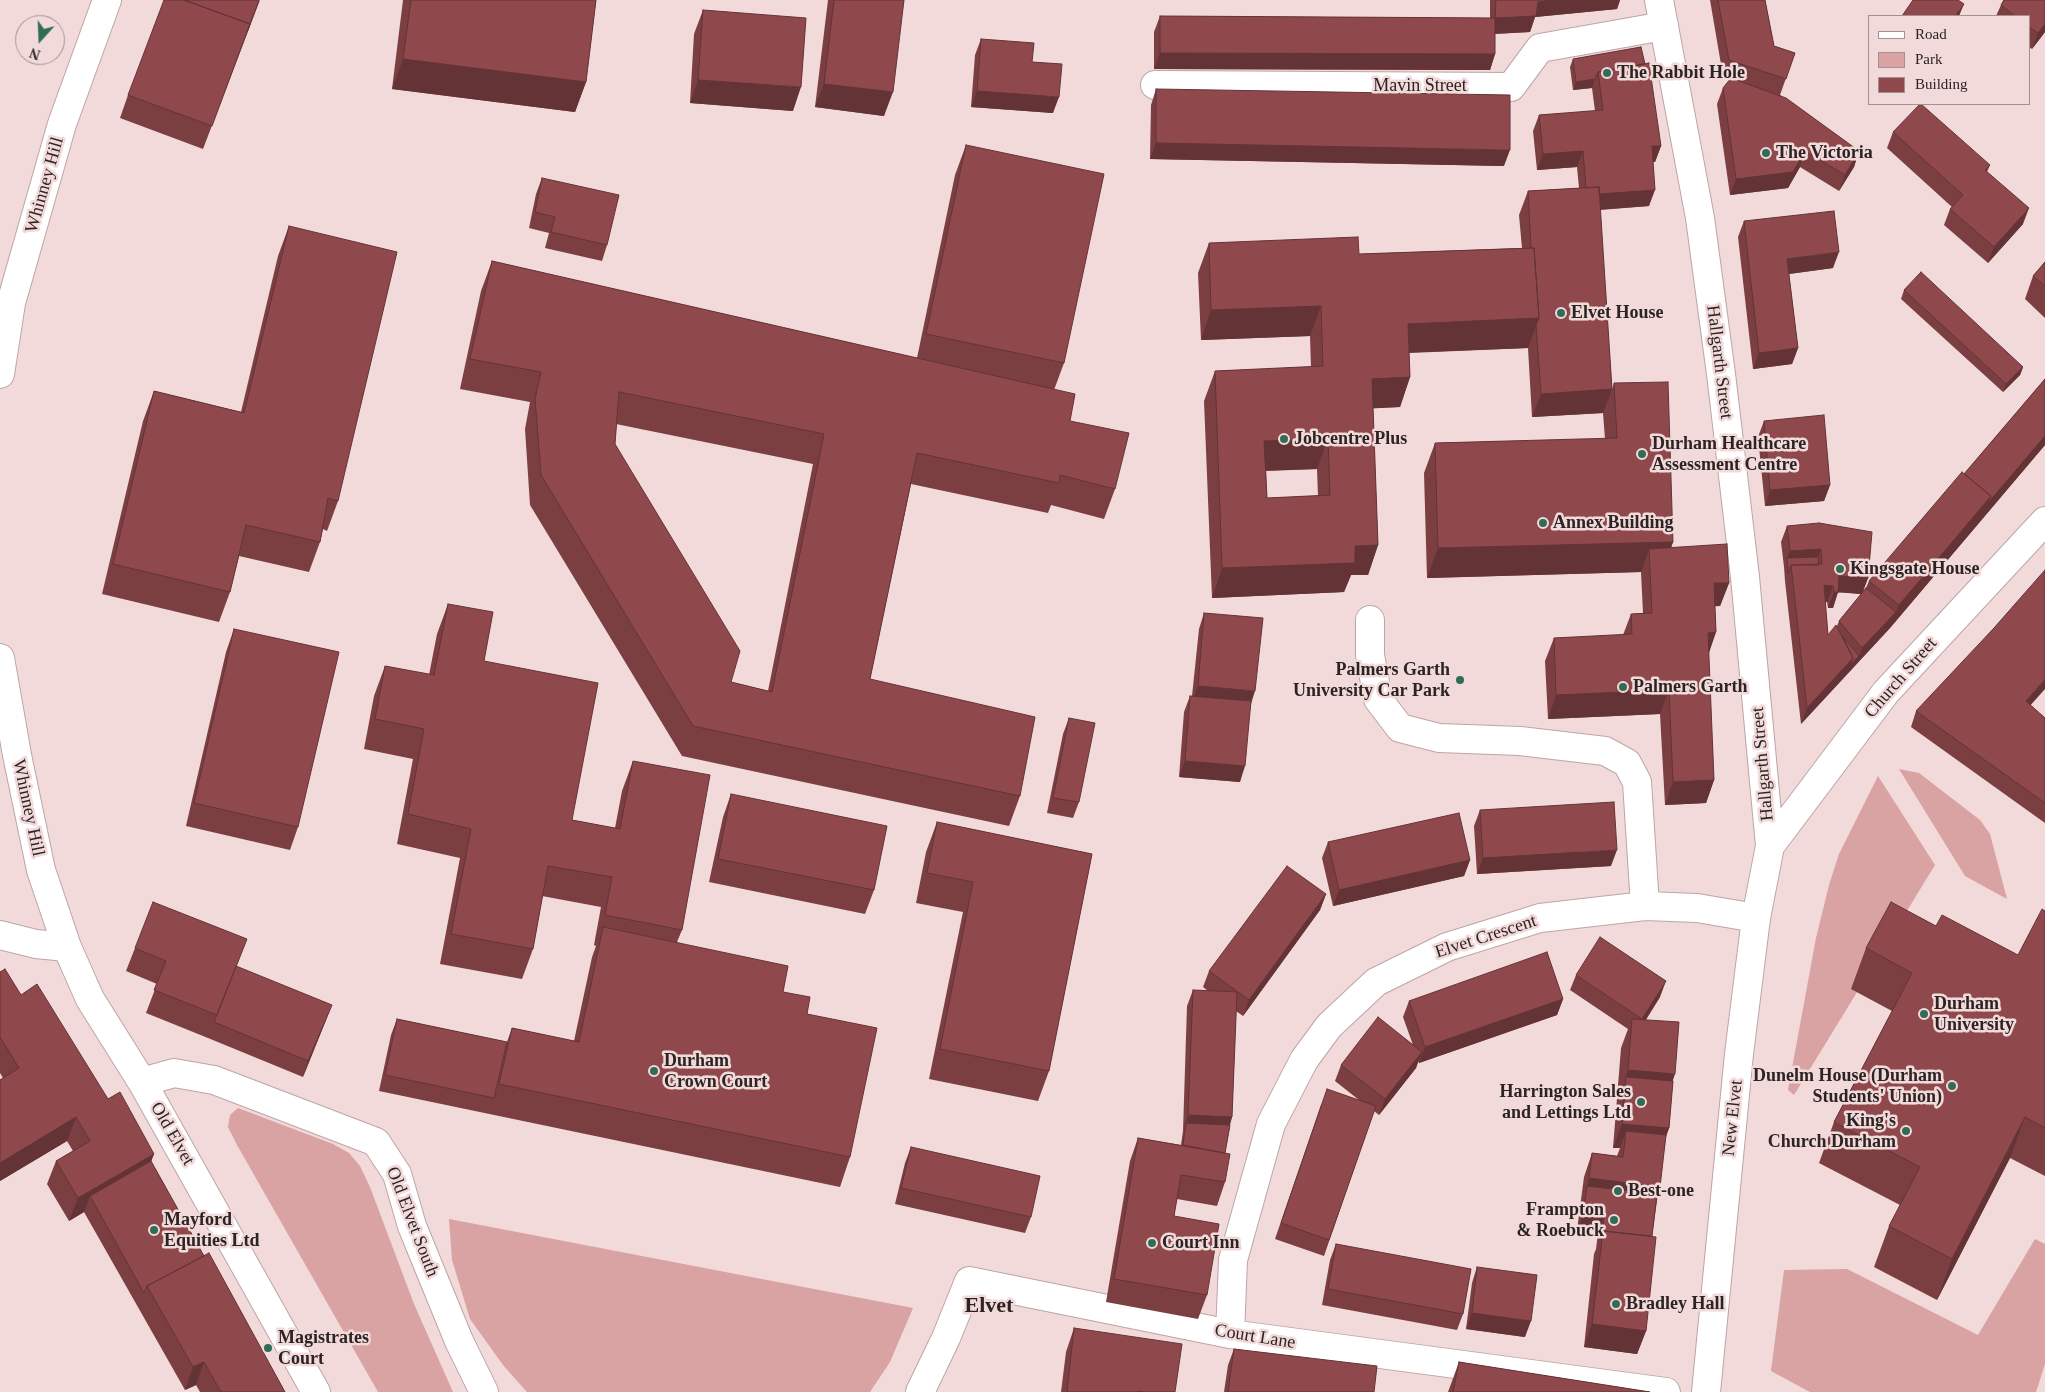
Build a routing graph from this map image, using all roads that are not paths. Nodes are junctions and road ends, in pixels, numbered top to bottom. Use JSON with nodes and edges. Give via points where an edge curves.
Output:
{"nodes":[{"id":1,"x":107,"y":0,"type":"edge"},
{"id":2,"x":1662,"y":13,"type":"edge"},
{"id":3,"x":1155,"y":85,"type":"dead end"},
{"id":4,"x":0,"y":374,"type":"edge"},
{"id":5,"x":2045,"y":520,"type":"edge"},
{"id":6,"x":1370,"y":620,"type":"dead end"},
{"id":7,"x":0,"y":658,"type":"edge"},
{"id":8,"x":1770,"y":846,"type":"junction"},
{"id":9,"x":41,"y":870,"type":"joint"},
{"id":10,"x":1645,"y":906,"type":"junction"},
{"id":11,"x":1756,"y":918,"type":"junction"},
{"id":12,"x":0,"y":935,"type":"edge"},
{"id":13,"x":67,"y":948,"type":"junction"},
{"id":14,"x":142,"y":1082,"type":"junction"},
{"id":15,"x":1230,"y":1334,"type":"junction"},
{"id":16,"x":316,"y":1392,"type":"edge"},
{"id":17,"x":484,"y":1392,"type":"edge"},
{"id":18,"x":920,"y":1392,"type":"edge"},
{"id":19,"x":1666,"y":1392,"type":"edge"},
{"id":20,"x":1706,"y":1392,"type":"edge"}],
"edges":[{"from":1,"to":4,"type":"street","name":"Whinney Hill","via":[[60,134],[11,303]]},
{"from":2,"to":3,"type":"street","name":"Mavin Street","via":[[1540,48],[1512,86]]},
{"from":2,"to":8,"type":"street","name":"Hallgarth Street","via":[[1700,218],[1721,374],[1746,577]]},
{"from":5,"to":8,"type":"street","name":"Church Street","via":[[1886,692]]},
{"from":6,"to":10,"type":"street","via":[[1370,656],[1378,700],[1400,728],[1439,738],[1520,741],[1605,751],[1627,763],[1637,782]]},
{"from":7,"to":9,"type":"street","name":"Whinney Hill"},
{"from":8,"to":11,"type":"street","name":"New Elvet"},
{"from":9,"to":13,"type":"street","name":"Old Elvet"},
{"from":10,"to":11,"type":"street","name":"Elvet Crescent","via":[[1697,908]]},
{"from":10,"to":15,"type":"street","name":"Elvet Crescent","via":[[1540,918],[1447,947],[1376,982],[1329,1026],[1304,1060],[1272,1124],[1233,1260]]},
{"from":11,"to":20,"type":"street","name":"New Elvet","via":[[1738,1063]]},
{"from":12,"to":13,"type":"street"},
{"from":13,"to":14,"type":"street","name":"Old Elvet","via":[[90,1000]]},
{"from":14,"to":16,"type":"street","name":"Old Elvet"},
{"from":14,"to":17,"type":"street","name":"Old Elvet South","via":[[174,1073],[214,1080],[376,1142],[396,1174],[412,1226],[459,1341]]},
{"from":15,"to":18,"type":"street","name":"Court Lane","via":[[969,1280]]},
{"from":15,"to":19,"type":"street","name":"Court Lane"}]}
